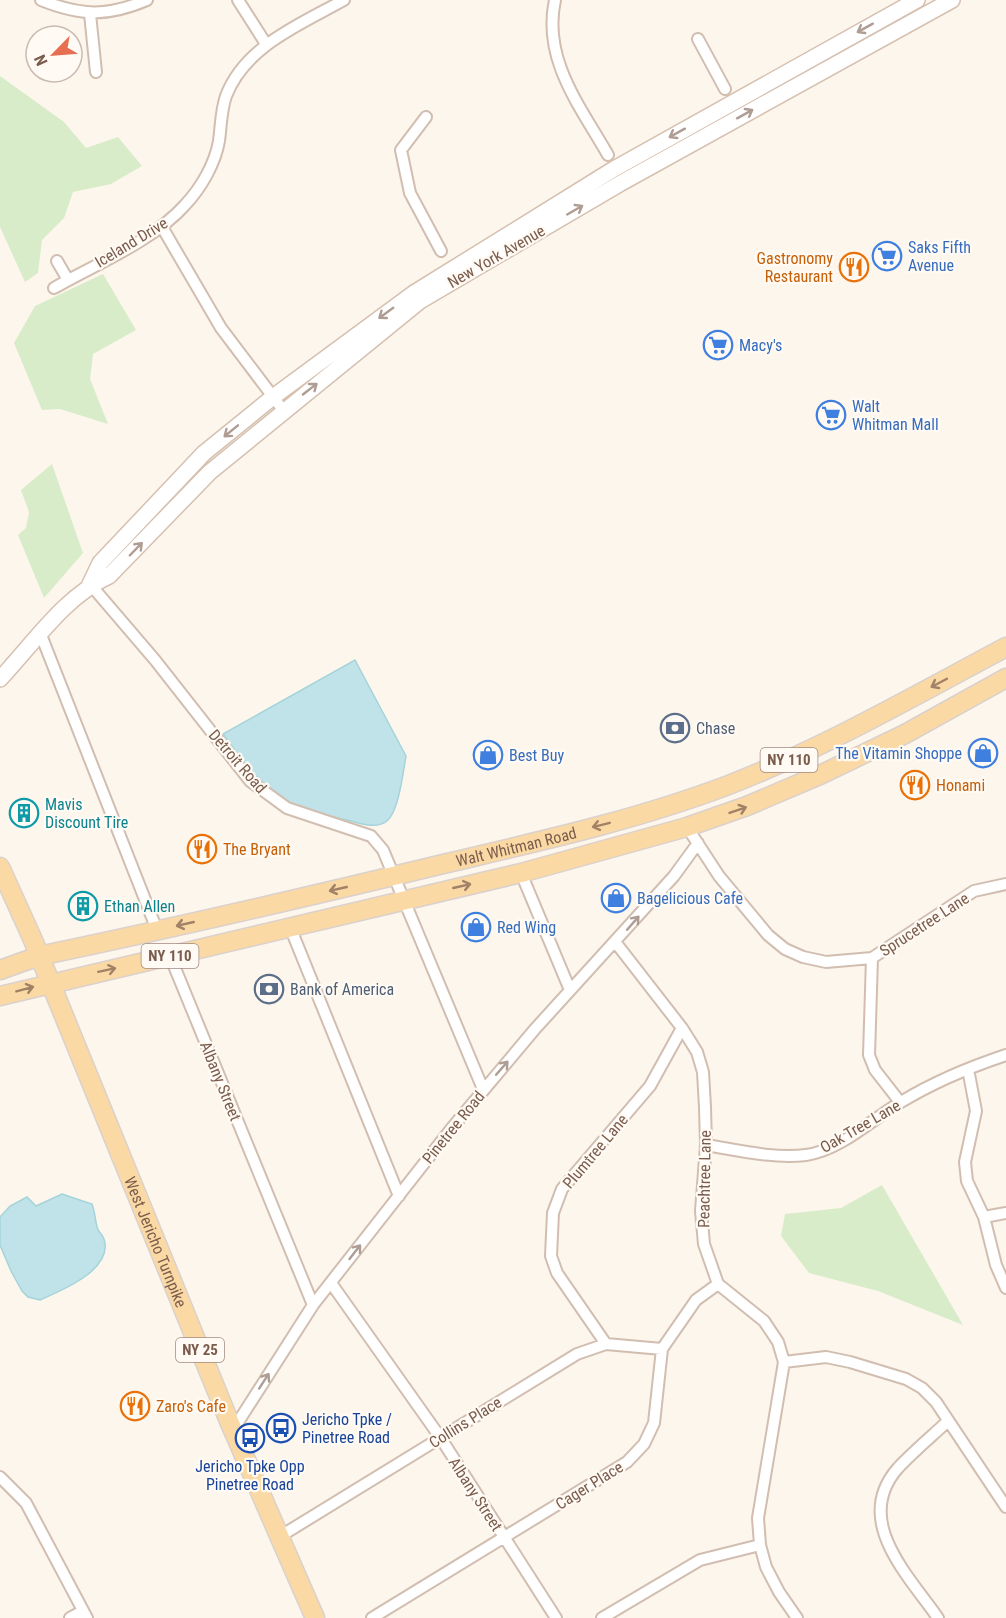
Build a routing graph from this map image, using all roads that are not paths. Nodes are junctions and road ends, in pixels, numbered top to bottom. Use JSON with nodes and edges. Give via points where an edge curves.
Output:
{"nodes":[{"id":1,"x":41,"y":0,"type":"edge"},
{"id":2,"x":147,"y":0,"type":"edge"},
{"id":3,"x":238,"y":0,"type":"edge"},
{"id":4,"x":344,"y":0,"type":"edge"},
{"id":5,"x":555,"y":0,"type":"edge"},
{"id":6,"x":917,"y":0,"type":"edge"},
{"id":7,"x":952,"y":0,"type":"edge"},
{"id":8,"x":90,"y":14,"type":"junction"},
{"id":9,"x":698,"y":39,"type":"dead end"},
{"id":10,"x":266,"y":44,"type":"junction"},
{"id":11,"x":96,"y":72,"type":"dead end"},
{"id":12,"x":725,"y":89,"type":"dead end"},
{"id":13,"x":426,"y":117,"type":"dead end"},
{"id":14,"x":608,"y":155,"type":"dead end"},
{"id":15,"x":162,"y":227,"type":"junction"},
{"id":16,"x":441,"y":251,"type":"dead end"},
{"id":17,"x":57,"y":261,"type":"dead end"},
{"id":18,"x":68,"y":280,"type":"junction"},
{"id":19,"x":54,"y":288,"type":"dead end"},
{"id":20,"x":273,"y":397,"type":"junction"},
{"id":21,"x":283,"y":410,"type":"junction"},
{"id":22,"x":90,"y":584,"type":"junction"},
{"id":23,"x":41,"y":635,"type":"junction"},
{"id":24,"x":1006,"y":647,"type":"edge"},
{"id":25,"x":1006,"y":678,"type":"edge"},
{"id":26,"x":0,"y":679,"type":"edge"},
{"id":27,"x":765,"y":770,"type":"junction"},
{"id":28,"x":677,"y":802,"type":"junction"},
{"id":29,"x":687,"y":827,"type":"junction"},
{"id":30,"x":698,"y":843,"type":"junction"},
{"id":31,"x":632,"y":844,"type":"junction"},
{"id":32,"x":0,"y":867,"type":"edge"},
{"id":33,"x":521,"y":873,"type":"junction"},
{"id":34,"x":395,"y":876,"type":"junction"},
{"id":35,"x":1006,"y":884,"type":"edge"},
{"id":36,"x":405,"y":900,"type":"junction"},
{"id":37,"x":290,"y":927,"type":"junction"},
{"id":38,"x":158,"y":930,"type":"junction"},
{"id":39,"x":616,"y":943,"type":"junction"},
{"id":40,"x":39,"y":956,"type":"junction"},
{"id":41,"x":170,"y":956,"type":"junction"},
{"id":42,"x":872,"y":958,"type":"junction"},
{"id":43,"x":0,"y":969,"type":"edge"},
{"id":44,"x":50,"y":983,"type":"junction"},
{"id":45,"x":570,"y":990,"type":"junction"},
{"id":46,"x":0,"y":996,"type":"edge"},
{"id":47,"x":682,"y":1028,"type":"junction"},
{"id":48,"x":1006,"y":1055,"type":"edge"},
{"id":49,"x":968,"y":1070,"type":"junction"},
{"id":50,"x":483,"y":1089,"type":"junction"},
{"id":51,"x":900,"y":1102,"type":"junction"},
{"id":52,"x":706,"y":1145,"type":"junction"},
{"id":53,"x":399,"y":1196,"type":"junction"},
{"id":54,"x":1006,"y":1213,"type":"edge"},
{"id":55,"x":984,"y":1217,"type":"junction"},
{"id":56,"x":331,"y":1283,"type":"junction"},
{"id":57,"x":718,"y":1284,"type":"junction"},
{"id":58,"x":1006,"y":1288,"type":"edge"},
{"id":59,"x":313,"y":1305,"type":"junction"},
{"id":60,"x":606,"y":1344,"type":"junction"},
{"id":61,"x":662,"y":1349,"type":"junction"},
{"id":62,"x":784,"y":1362,"type":"junction"},
{"id":63,"x":948,"y":1420,"type":"junction"},
{"id":64,"x":233,"y":1430,"type":"junction"},
{"id":65,"x":440,"y":1437,"type":"junction"},
{"id":66,"x":0,"y":1478,"type":"edge"},
{"id":67,"x":1006,"y":1507,"type":"edge"},
{"id":68,"x":279,"y":1537,"type":"junction"},
{"id":69,"x":504,"y":1538,"type":"junction"},
{"id":70,"x":760,"y":1545,"type":"junction"},
{"id":71,"x":85,"y":1614,"type":"edge"},
{"id":72,"x":70,"y":1618,"type":"edge"},
{"id":73,"x":315,"y":1618,"type":"edge"},
{"id":74,"x":372,"y":1618,"type":"edge"},
{"id":75,"x":556,"y":1618,"type":"edge"},
{"id":76,"x":603,"y":1618,"type":"edge"},
{"id":77,"x":797,"y":1618,"type":"edge"},
{"id":78,"x":938,"y":1618,"type":"edge"}],
"edges":[{"from":1,"to":8,"type":"street"},
{"from":2,"to":8,"type":"street","via":[[127,9]]},
{"from":3,"to":10,"type":"street"},
{"from":4,"to":10,"type":"street","name":"Iceland Drive"},
{"from":5,"to":14,"type":"street","via":[[552,42],[559,69]]},
{"from":6,"to":20,"type":"street","name":"New York Avenue","one_way":true,"via":[[614,169],[414,293]]},
{"from":21,"to":7,"type":"street","name":"New York Avenue","one_way":true,"via":[[420,301],[621,183]]},
{"from":8,"to":11,"type":"street"},
{"from":9,"to":12,"type":"street"},
{"from":10,"to":15,"type":"street","name":"Iceland Drive","via":[[235,78],[226,97],[211,166],[186,205]]},
{"from":13,"to":16,"type":"street","via":[[401,150],[410,193]]},
{"from":15,"to":18,"type":"street","name":"Iceland Drive"},
{"from":15,"to":20,"type":"street","via":[[221,328]]},
{"from":17,"to":18,"type":"street"},
{"from":18,"to":19,"type":"street","name":"Iceland Drive"},
{"from":20,"to":21,"type":"street"},
{"from":20,"to":22,"type":"street","name":"New York Avenue","one_way":true,"via":[[204,453],[100,563]]},
{"from":22,"to":21,"type":"street","name":"New York Avenue","one_way":true,"via":[[109,576],[210,472]]},
{"from":22,"to":23,"type":"street","name":"New York Avenue"},
{"from":22,"to":34,"type":"street","name":"Detroit Road","via":[[250,781],[287,808],[371,836]]},
{"from":23,"to":26,"type":"street","name":"New York Avenue"},
{"from":23,"to":38,"type":"street"},
{"from":24,"to":27,"type":"main road","name":"Walt Whitman Road","number":"NY 110","one_way":true,"via":[[873,719]]},
{"from":29,"to":25,"type":"main road","name":"Walt Whitman Road","number":"NY 110","one_way":true,"via":[[822,774]]},
{"from":27,"to":28,"type":"main road","name":"Walt Whitman Road","number":"NY 110"},
{"from":27,"to":29,"type":"main road","via":[[688,809]]},
{"from":28,"to":31,"type":"main road","via":[[668,822]]},
{"from":28,"to":34,"type":"main road","name":"Walt Whitman Road","number":"NY 110","one_way":true,"via":[[610,823]]},
{"from":29,"to":30,"type":"street","name":"Sprucetree Lane"},
{"from":29,"to":31,"type":"main road","name":"Walt Whitman Road","number":"NY 110"},
{"from":39,"to":30,"type":"street","name":"Pinetree Road","one_way":true},
{"from":30,"to":42,"type":"street","name":"Sprucetree Lane","via":[[745,908],[785,949],[826,962]]},
{"from":31,"to":33,"type":"main road","name":"Walt Whitman Road","number":"NY 110"},
{"from":32,"to":40,"type":"main road","name":"West Jericho Turnpike","number":"NY 25"},
{"from":36,"to":33,"type":"main road","name":"Walt Whitman Road","number":"NY 110","one_way":true},
{"from":33,"to":45,"type":"street"},
{"from":34,"to":36,"type":"street","name":"Detroit Road"},
{"from":34,"to":38,"type":"main road","name":"Walt Whitman Road","number":"NY 110","one_way":true},
{"from":35,"to":42,"type":"street","name":"Sprucetree Lane","via":[[974,891]]},
{"from":36,"to":37,"type":"main road","name":"Walt Whitman Road","number":"NY 110"},
{"from":36,"to":50,"type":"street","name":"Detroit Road"},
{"from":37,"to":41,"type":"main road","name":"Walt Whitman Road","number":"NY 110"},
{"from":37,"to":53,"type":"street"},
{"from":38,"to":40,"type":"main road","name":"Walt Whitman Road","number":"NY 110"},
{"from":39,"to":45,"type":"street","name":"Pinetree Road"},
{"from":39,"to":47,"type":"street","name":"Peachtree Lane"},
{"from":40,"to":43,"type":"main road","name":"Walt Whitman Road","number":"NY 110"},
{"from":40,"to":44,"type":"main road","name":"West Jericho Turnpike","number":"NY 25"},
{"from":44,"to":41,"type":"main road","name":"Walt Whitman Road","number":"NY 110","one_way":true},
{"from":41,"to":59,"type":"street","name":"Albany Street"},
{"from":42,"to":51,"type":"street","via":[[869,1055],[875,1070]]},
{"from":46,"to":44,"type":"main road","name":"Walt Whitman Road","number":"NY 110","one_way":true},
{"from":44,"to":64,"type":"main road","name":"West Jericho Turnpike","number":"NY 25"},
{"from":50,"to":45,"type":"street","name":"Pinetree Road","one_way":true},
{"from":47,"to":52,"type":"street","name":"Peachtree Lane","via":[[697,1052],[703,1072]]},
{"from":47,"to":60,"type":"street","name":"Plumtree Lane","via":[[650,1086],[562,1189],[552,1213],[551,1256],[556,1273]]},
{"from":48,"to":49,"type":"street","name":"Oak Tree Lane"},
{"from":49,"to":51,"type":"street","name":"Oak Tree Lane"},
{"from":49,"to":55,"type":"street","via":[[976,1111],[965,1162],[967,1181]]},
{"from":50,"to":53,"type":"street","name":"Pinetree Road"},
{"from":51,"to":52,"type":"street","name":"Oak Tree Lane","via":[[851,1135],[806,1155]]},
{"from":52,"to":57,"type":"street","name":"Peachtree Lane","via":[[700,1211],[704,1244]]},
{"from":56,"to":53,"type":"street","name":"Pinetree Road","one_way":true},
{"from":54,"to":55,"type":"street"},
{"from":55,"to":58,"type":"street"},
{"from":56,"to":59,"type":"street","name":"Pinetree Road"},
{"from":56,"to":65,"type":"street","name":"Albany Street"},
{"from":57,"to":61,"type":"street","name":"Cager Place","via":[[696,1300]]},
{"from":57,"to":62,"type":"street","via":[[764,1321],[778,1342]]},
{"from":64,"to":59,"type":"street","name":"Pinetree Road","one_way":true},
{"from":60,"to":61,"type":"street","name":"Collins Place"},
{"from":60,"to":65,"type":"street","name":"Collins Place","via":[[554,1366]]},
{"from":61,"to":69,"type":"street","name":"Cager Place","via":[[656,1415],[644,1444],[627,1462]]},
{"from":62,"to":63,"type":"street","via":[[826,1357],[906,1379],[922,1388]]},
{"from":62,"to":70,"type":"street","via":[[759,1510]]},
{"from":63,"to":67,"type":"street"},
{"from":63,"to":78,"type":"street","via":[[897,1470],[880,1509],[881,1529],[890,1548]]},
{"from":64,"to":68,"type":"main road","name":"West Jericho Turnpike","number":"NY 25"},
{"from":65,"to":68,"type":"street","name":"Collins Place"},
{"from":65,"to":69,"type":"street","name":"Albany Street"},
{"from":66,"to":71,"type":"street","via":[[26,1503]]},
{"from":68,"to":73,"type":"main road","name":"West Jericho Turnpike","number":"NY 25"},
{"from":69,"to":74,"type":"street","name":"Cager Place"},
{"from":69,"to":75,"type":"street","name":"Albany Street"},
{"from":70,"to":76,"type":"street","via":[[700,1560]]},
{"from":70,"to":77,"type":"street","via":[[772,1581]]},
{"from":71,"to":72,"type":"street"}]}
